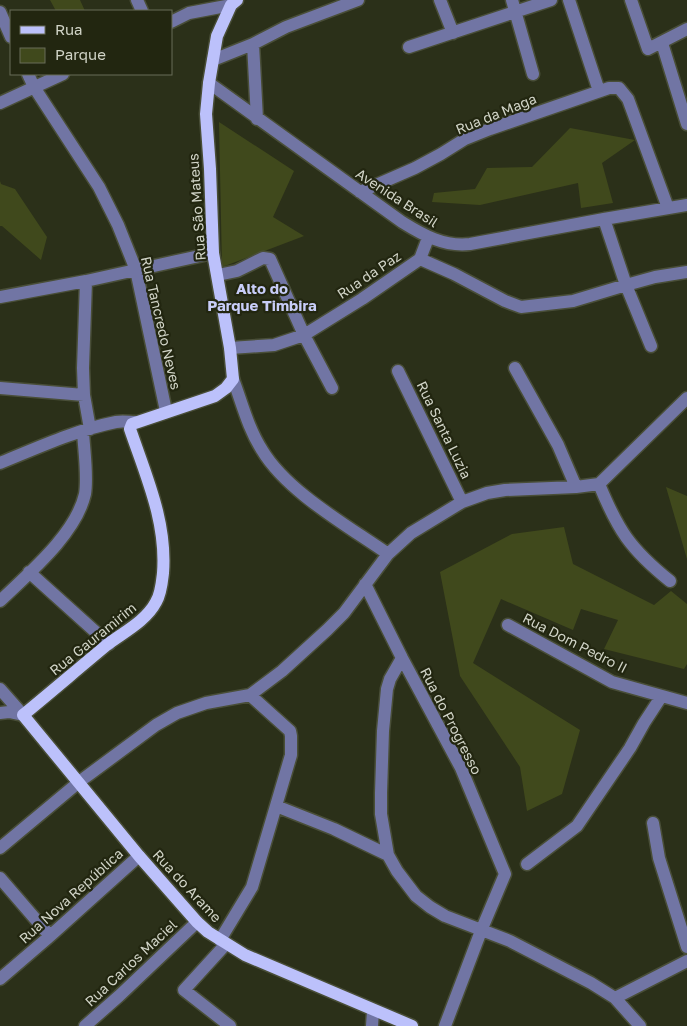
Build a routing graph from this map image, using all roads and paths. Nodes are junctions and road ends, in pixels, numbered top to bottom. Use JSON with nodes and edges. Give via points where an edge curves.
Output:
{"nodes":[{"id":1,"x":358,"y":0,"type":"edge"},
{"id":2,"x":440,"y":0,"type":"edge"},
{"id":3,"x":551,"y":0,"type":"edge"},
{"id":4,"x":569,"y":0,"type":"edge"},
{"id":5,"x":631,"y":0,"type":"edge"},
{"id":6,"x":234,"y":2,"type":"edge"},
{"id":7,"x":514,"y":6,"type":"edge"},
{"id":8,"x":0,"y":12,"type":"edge"},
{"id":9,"x":172,"y":22,"type":"edge"},
{"id":10,"x":687,"y":29,"type":"edge"},
{"id":11,"x":452,"y":32,"type":"junction"},
{"id":12,"x":10,"y":35,"type":"edge"},
{"id":13,"x":662,"y":43,"type":"junction"},
{"id":14,"x":253,"y":44,"type":"junction"},
{"id":15,"x":409,"y":47,"type":"dead end"},
{"id":16,"x":213,"y":60,"type":"junction"},
{"id":17,"x":533,"y":74,"type":"dead end"},
{"id":18,"x":28,"y":75,"type":"edge"},
{"id":19,"x":61,"y":75,"type":"edge"},
{"id":20,"x":208,"y":83,"type":"junction"},
{"id":21,"x":34,"y":87,"type":"junction"},
{"id":22,"x":599,"y":91,"type":"junction"},
{"id":23,"x":0,"y":103,"type":"edge"},
{"id":24,"x":257,"y":119,"type":"junction"},
{"id":25,"x":687,"y":124,"type":"edge"},
{"id":26,"x":360,"y":192,"type":"junction"},
{"id":27,"x":687,"y":205,"type":"edge"},
{"id":28,"x":668,"y":208,"type":"junction"},
{"id":29,"x":604,"y":219,"type":"junction"},
{"id":30,"x":428,"y":238,"type":"junction"},
{"id":31,"x":214,"y":253,"type":"junction"},
{"id":32,"x":420,"y":259,"type":"junction"},
{"id":33,"x":136,"y":270,"type":"junction"},
{"id":34,"x":687,"y":272,"type":"edge"},
{"id":35,"x":218,"y":275,"type":"junction"},
{"id":36,"x":86,"y":281,"type":"junction"},
{"id":37,"x":626,"y":285,"type":"junction"},
{"id":38,"x":0,"y":297,"type":"edge"},
{"id":39,"x":304,"y":335,"type":"junction"},
{"id":40,"x":651,"y":346,"type":"dead end"},
{"id":41,"x":230,"y":348,"type":"junction"},
{"id":42,"x":515,"y":368,"type":"dead end"},
{"id":43,"x":398,"y":371,"type":"dead end"},
{"id":44,"x":233,"y":379,"type":"junction"},
{"id":45,"x":0,"y":388,"type":"edge"},
{"id":46,"x":332,"y":388,"type":"dead end"},
{"id":47,"x":84,"y":395,"type":"junction"},
{"id":48,"x":687,"y":398,"type":"edge"},
{"id":49,"x":166,"y":412,"type":"junction"},
{"id":50,"x":130,"y":424,"type":"junction"},
{"id":51,"x":86,"y":431,"type":"junction"},
{"id":52,"x":0,"y":463,"type":"edge"},
{"id":53,"x":598,"y":484,"type":"junction"},
{"id":54,"x":576,"y":487,"type":"junction"},
{"id":55,"x":462,"y":502,"type":"junction"},
{"id":56,"x":388,"y":554,"type":"junction"},
{"id":57,"x":29,"y":572,"type":"junction"},
{"id":58,"x":670,"y":581,"type":"dead end"},
{"id":59,"x":365,"y":584,"type":"junction"},
{"id":60,"x":0,"y":601,"type":"edge"},
{"id":61,"x":508,"y":625,"type":"dead end"},
{"id":62,"x":109,"y":644,"type":"junction"},
{"id":63,"x":402,"y":658,"type":"junction"},
{"id":64,"x":0,"y":689,"type":"edge"},
{"id":65,"x":250,"y":695,"type":"junction"},
{"id":66,"x":661,"y":697,"type":"junction"},
{"id":67,"x":687,"y":703,"type":"edge"},
{"id":68,"x":0,"y":713,"type":"edge"},
{"id":69,"x":23,"y":715,"type":"junction"},
{"id":70,"x":78,"y":782,"type":"junction"},
{"id":71,"x":276,"y":806,"type":"junction"},
{"id":72,"x":653,"y":822,"type":"dead end"},
{"id":73,"x":0,"y":848,"type":"edge"},
{"id":74,"x":139,"y":856,"type":"junction"},
{"id":75,"x":388,"y":856,"type":"junction"},
{"id":76,"x":527,"y":864,"type":"dead end"},
{"id":77,"x":3,"y":887,"type":"edge"},
{"id":78,"x":197,"y":922,"type":"junction"},
{"id":79,"x":481,"y":931,"type":"junction"},
{"id":80,"x":50,"y":936,"type":"junction"},
{"id":81,"x":223,"y":942,"type":"junction"},
{"id":82,"x":687,"y":947,"type":"edge"},
{"id":83,"x":687,"y":961,"type":"edge"},
{"id":84,"x":0,"y":979,"type":"edge"},
{"id":85,"x":615,"y":998,"type":"junction"},
{"id":86,"x":373,"y":1011,"type":"junction"},
{"id":87,"x":85,"y":1026,"type":"edge"},
{"id":88,"x":230,"y":1026,"type":"edge"},
{"id":89,"x":372,"y":1026,"type":"edge"},
{"id":90,"x":412,"y":1026,"type":"edge"},
{"id":91,"x":445,"y":1026,"type":"edge"},
{"id":92,"x":640,"y":1026,"type":"edge"}],
"edges":[{"from":1,"to":14,"type":"street","via":[[286,27]]},
{"from":2,"to":11,"type":"street"},
{"from":3,"to":7,"type":"street"},
{"from":4,"to":22,"type":"street"},
{"from":5,"to":13,"type":"street","via":[[648,49]]},
{"from":6,"to":9,"type":"street","via":[[189,13]]},
{"from":6,"to":16,"type":"main road","name":"Rua São Mateus","via":[[217,36]]},
{"from":7,"to":11,"type":"street"},
{"from":7,"to":17,"type":"street"},
{"from":8,"to":12,"type":"street"},
{"from":10,"to":13,"type":"street"},
{"from":11,"to":15,"type":"street"},
{"from":13,"to":25,"type":"street"},
{"from":14,"to":16,"type":"street"},
{"from":14,"to":24,"type":"street"},
{"from":16,"to":20,"type":"main road","name":"Rua São Mateus"},
{"from":18,"to":21,"type":"street","name":"Rua Tancredo Neves"},
{"from":19,"to":21,"type":"street"},
{"from":20,"to":24,"type":"street","name":"Avenida Brasil"},
{"from":20,"to":31,"type":"main road","name":"Rua São Mateus","via":[[206,114]]},
{"from":21,"to":23,"type":"street"},
{"from":21,"to":33,"type":"street","name":"Rua Tancredo Neves","via":[[100,187]]},
{"from":22,"to":26,"type":"street","name":"Rua da Maga","via":[[490,129]]},
{"from":22,"to":28,"type":"street","name":"Rua da Maga","via":[[620,88],[628,99]]},
{"from":24,"to":26,"type":"street","name":"Avenida Brasil"},
{"from":26,"to":30,"type":"street","name":"Avenida Brasil"},
{"from":27,"to":28,"type":"street","name":"Avenida Brasil"},
{"from":28,"to":29,"type":"street","name":"Avenida Brasil"},
{"from":29,"to":30,"type":"street","name":"Avenida Brasil","via":[[470,244],[455,245]]},
{"from":29,"to":37,"type":"street"},
{"from":30,"to":32,"type":"street","name":"Rua da Paz"},
{"from":31,"to":33,"type":"street"},
{"from":31,"to":35,"type":"main road","name":"Rua São Mateus"},
{"from":32,"to":37,"type":"street","via":[[521,307],[573,301]]},
{"from":32,"to":39,"type":"street","name":"Rua da Paz"},
{"from":33,"to":36,"type":"street"},
{"from":33,"to":49,"type":"street","name":"Rua Tancredo Neves"},
{"from":34,"to":37,"type":"street"},
{"from":35,"to":39,"type":"street","via":[[237,271],[263,258],[272,260]]},
{"from":35,"to":41,"type":"main road","name":"Rua São Mateus"},
{"from":36,"to":38,"type":"street"},
{"from":36,"to":47,"type":"street"},
{"from":37,"to":40,"type":"street"},
{"from":39,"to":41,"type":"street","name":"Rua da Paz","via":[[274,345]]},
{"from":39,"to":46,"type":"street"},
{"from":41,"to":44,"type":"main road","name":"Rua São Mateus"},
{"from":42,"to":54,"type":"street","via":[[558,445]]},
{"from":43,"to":55,"type":"street","name":"Rua Santa Luzia"},
{"from":44,"to":49,"type":"main road","via":[[215,396]]},
{"from":44,"to":56,"type":"street","name":"Rua São Mateus","via":[[262,451],[279,471],[308,498]]},
{"from":45,"to":47,"type":"street"},
{"from":47,"to":51,"type":"street"},
{"from":48,"to":53,"type":"street"},
{"from":49,"to":50,"type":"main road"},
{"from":50,"to":51,"type":"street","via":[[116,422]]},
{"from":50,"to":62,"type":"main road","name":"Rua Gauramirim","via":[[162,529],[162,584],[157,601],[148,614]]},
{"from":51,"to":52,"type":"street"},
{"from":51,"to":57,"type":"street","via":[[85,491],[78,515]]},
{"from":53,"to":54,"type":"street"},
{"from":53,"to":58,"type":"street","via":[[631,545]]},
{"from":54,"to":55,"type":"street","via":[[505,490]]},
{"from":55,"to":56,"type":"street","via":[[411,534]]},
{"from":56,"to":59,"type":"street"},
{"from":57,"to":60,"type":"street"},
{"from":57,"to":62,"type":"street"},
{"from":59,"to":63,"type":"street","name":"Rua do Progresso"},
{"from":59,"to":65,"type":"street","via":[[344,612],[308,648]]},
{"from":61,"to":66,"type":"street","name":"Rua Dom Pedro II","via":[[612,682]]},
{"from":62,"to":69,"type":"main road","name":"Rua Gauramirim"},
{"from":63,"to":75,"type":"street","via":[[390,679],[383,732],[381,814]]},
{"from":63,"to":79,"type":"street","name":"Rua do Progresso","via":[[461,768],[505,874]]},
{"from":64,"to":69,"type":"street","name":"Rua do Arame"},
{"from":65,"to":70,"type":"street","via":[[206,703],[177,713]]},
{"from":65,"to":71,"type":"street","via":[[285,725],[292,736],[291,755]]},
{"from":66,"to":67,"type":"street","name":"Rua Dom Pedro II"},
{"from":66,"to":76,"type":"street","via":[[577,826]]},
{"from":68,"to":69,"type":"street"},
{"from":69,"to":70,"type":"main road","name":"Rua do Arame"},
{"from":70,"to":73,"type":"street"},
{"from":70,"to":74,"type":"main road","name":"Rua do Arame"},
{"from":71,"to":75,"type":"street","via":[[334,829]]},
{"from":71,"to":81,"type":"street","via":[[252,887]]},
{"from":72,"to":82,"type":"street","via":[[659,858]]},
{"from":74,"to":78,"type":"main road","name":"Rua do Arame"},
{"from":74,"to":80,"type":"street","name":"Rua Nova República"},
{"from":75,"to":79,"type":"street","via":[[416,896],[445,916]]},
{"from":77,"to":80,"type":"street"},
{"from":78,"to":81,"type":"main road","name":"Rua do Arame"},
{"from":78,"to":87,"type":"street","name":"Rua Carlos Maciel"},
{"from":79,"to":85,"type":"street","via":[[510,941]]},
{"from":79,"to":91,"type":"street"},
{"from":80,"to":84,"type":"street","name":"Rua Nova República"},
{"from":81,"to":86,"type":"main road","name":"Rua do Arame"},
{"from":81,"to":88,"type":"street","via":[[184,990]]},
{"from":83,"to":85,"type":"street"},
{"from":85,"to":92,"type":"street"},
{"from":86,"to":89,"type":"street"},
{"from":86,"to":90,"type":"main road","name":"Rua do Arame"}]}
